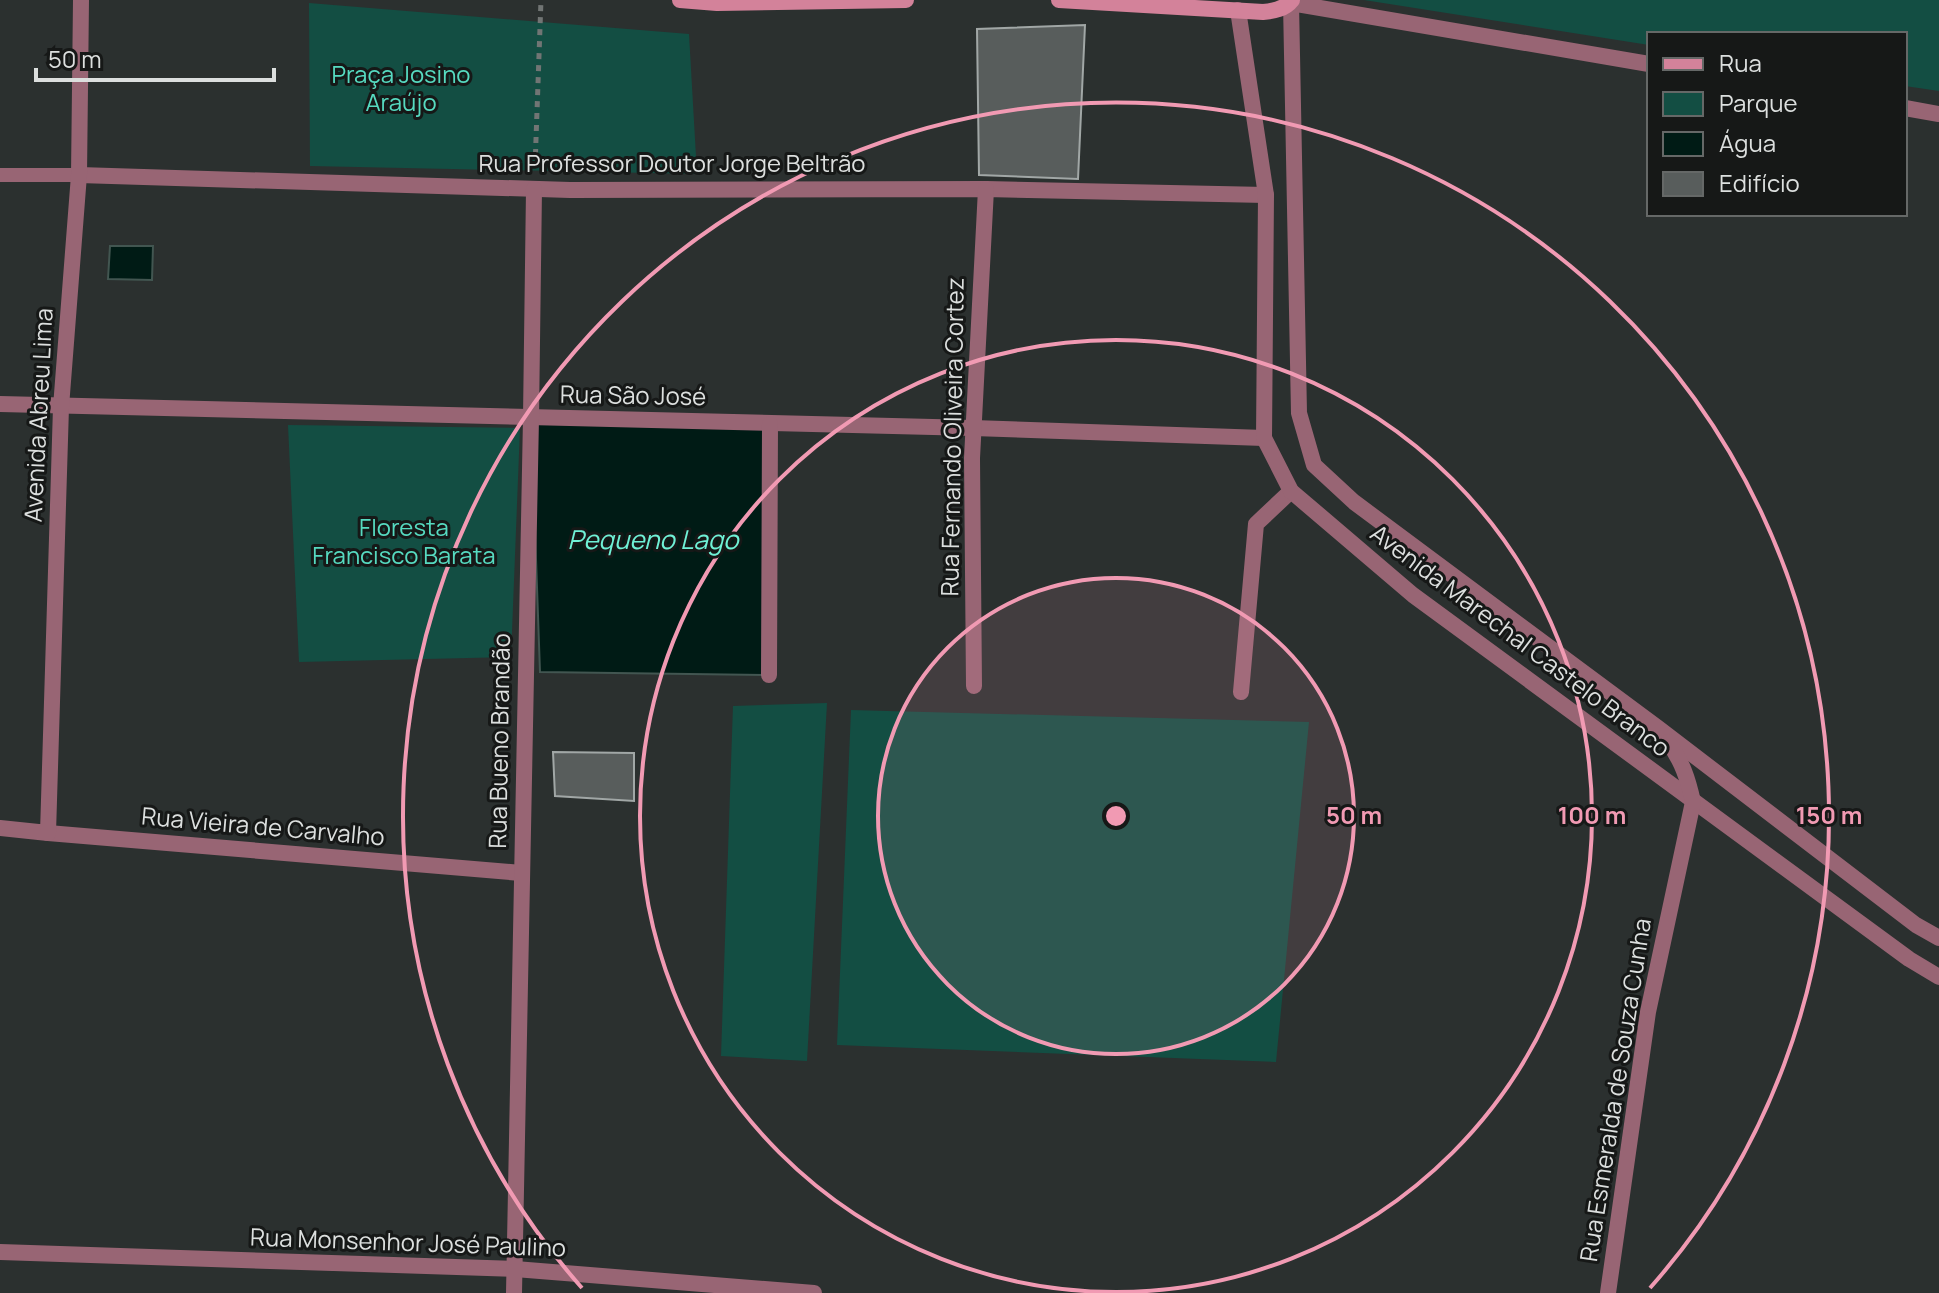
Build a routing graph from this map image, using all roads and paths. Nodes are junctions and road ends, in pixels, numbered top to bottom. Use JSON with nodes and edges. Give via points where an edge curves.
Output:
{"nodes":[{"id":1,"x":81,"y":0,"type":"edge"},
{"id":2,"x":541,"y":0,"type":"edge"},
{"id":3,"x":680,"y":0,"type":"edge"},
{"id":4,"x":906,"y":0,"type":"edge"},
{"id":5,"x":1059,"y":0,"type":"edge"},
{"id":6,"x":1292,"y":1,"type":"edge"},
{"id":7,"x":1231,"y":5,"type":"edge"},
{"id":8,"x":1647,"y":64,"type":"edge"},
{"id":9,"x":1907,"y":108,"type":"edge"},
{"id":10,"x":1939,"y":114,"type":"edge"},
{"id":11,"x":0,"y":175,"type":"edge"},
{"id":12,"x":79,"y":175,"type":"junction"},
{"id":13,"x":534,"y":189,"type":"junction"},
{"id":14,"x":986,"y":189,"type":"junction"},
{"id":15,"x":1266,"y":195,"type":"junction"},
{"id":16,"x":0,"y":404,"type":"edge"},
{"id":17,"x":61,"y":407,"type":"junction"},
{"id":18,"x":531,"y":418,"type":"junction"},
{"id":19,"x":770,"y":424,"type":"junction"},
{"id":20,"x":973,"y":428,"type":"junction"},
{"id":21,"x":1264,"y":438,"type":"junction"},
{"id":22,"x":1291,"y":491,"type":"junction"},
{"id":23,"x":769,"y":675,"type":"dead end"},
{"id":24,"x":974,"y":686,"type":"dead end"},
{"id":25,"x":1241,"y":692,"type":"dead end"},
{"id":26,"x":1658,"y":728,"type":"junction"},
{"id":27,"x":1693,"y":802,"type":"junction"},
{"id":28,"x":0,"y":828,"type":"edge"},
{"id":29,"x":48,"y":833,"type":"junction"},
{"id":30,"x":521,"y":873,"type":"junction"},
{"id":31,"x":1939,"y":938,"type":"edge"},
{"id":32,"x":1939,"y":977,"type":"edge"},
{"id":33,"x":0,"y":1252,"type":"edge"},
{"id":34,"x":515,"y":1269,"type":"junction"},
{"id":35,"x":514,"y":1293,"type":"edge"},
{"id":36,"x":814,"y":1293,"type":"edge"},
{"id":37,"x":1608,"y":1293,"type":"edge"}],
"edges":[{"from":1,"to":12,"type":"street","name":"Avenida Abreu Lima"},
{"from":2,"to":13,"type":"path"},
{"from":3,"to":4,"type":"main road"},
{"from":5,"to":7,"type":"main road"},
{"from":6,"to":7,"type":"main road","via":[[1263,12]]},
{"from":6,"to":8,"type":"street"},
{"from":6,"to":26,"type":"street","name":"Avenida Marechal Castelo Branco","via":[[1299,413],[1314,465],[1354,502]]},
{"from":7,"to":15,"type":"street","name":"Avenida Marechal Castelo Branco"},
{"from":9,"to":10,"type":"street"},
{"from":11,"to":12,"type":"lane"},
{"from":12,"to":13,"type":"street","name":"Rua Professor Doutor Jorge Beltrão"},
{"from":12,"to":17,"type":"street","name":"Avenida Abreu Lima"},
{"from":13,"to":14,"type":"street","name":"Rua Professor Doutor Jorge Beltrão"},
{"from":13,"to":18,"type":"street","name":"Rua Bueno Brandão"},
{"from":14,"to":15,"type":"street","name":"Rua Professor Doutor Jorge Beltrão"},
{"from":14,"to":20,"type":"street","name":"Rua Fernando Oliveira Cortez"},
{"from":15,"to":21,"type":"street","name":"Avenida Marechal Castelo Branco"},
{"from":16,"to":17,"type":"street","name":"Rua São José"},
{"from":17,"to":18,"type":"street","name":"Rua São José"},
{"from":17,"to":29,"type":"street","name":"Avenida Abreu Lima"},
{"from":18,"to":19,"type":"street","name":"Rua São José"},
{"from":18,"to":30,"type":"street","name":"Rua Bueno Brandão"},
{"from":19,"to":20,"type":"street","name":"Rua São José"},
{"from":19,"to":23,"type":"street"},
{"from":20,"to":21,"type":"street","name":"Rua São José"},
{"from":20,"to":24,"type":"street","name":"Rua Fernando Oliveira Cortez"},
{"from":21,"to":22,"type":"street","name":"Avenida Marechal Castelo Branco"},
{"from":22,"to":25,"type":"street","via":[[1256,524]]},
{"from":22,"to":27,"type":"street","name":"Avenida Marechal Castelo Branco","via":[[1413,595]]},
{"from":26,"to":27,"type":"street","name":"Avenida Marechal Castelo Branco","via":[[1688,777]]},
{"from":26,"to":31,"type":"street","name":"Avenida Marechal Castelo Branco"},
{"from":27,"to":32,"type":"street","name":"Avenida Marechal Castelo Branco"},
{"from":27,"to":37,"type":"street","name":"Rua Esmeralda de Souza Cunha","via":[[1648,1012]]},
{"from":28,"to":29,"type":"street","name":"Rua Vieira de Carvalho"},
{"from":29,"to":30,"type":"street","name":"Rua Vieira de Carvalho"},
{"from":30,"to":34,"type":"street","name":"Rua Bueno Brandão"},
{"from":33,"to":34,"type":"street","name":"Rua Monsenhor José Paulino"},
{"from":34,"to":35,"type":"street","name":"Rua Bueno Brandão"},
{"from":34,"to":36,"type":"street","name":"Rua Monsenhor José Paulino"}]}
